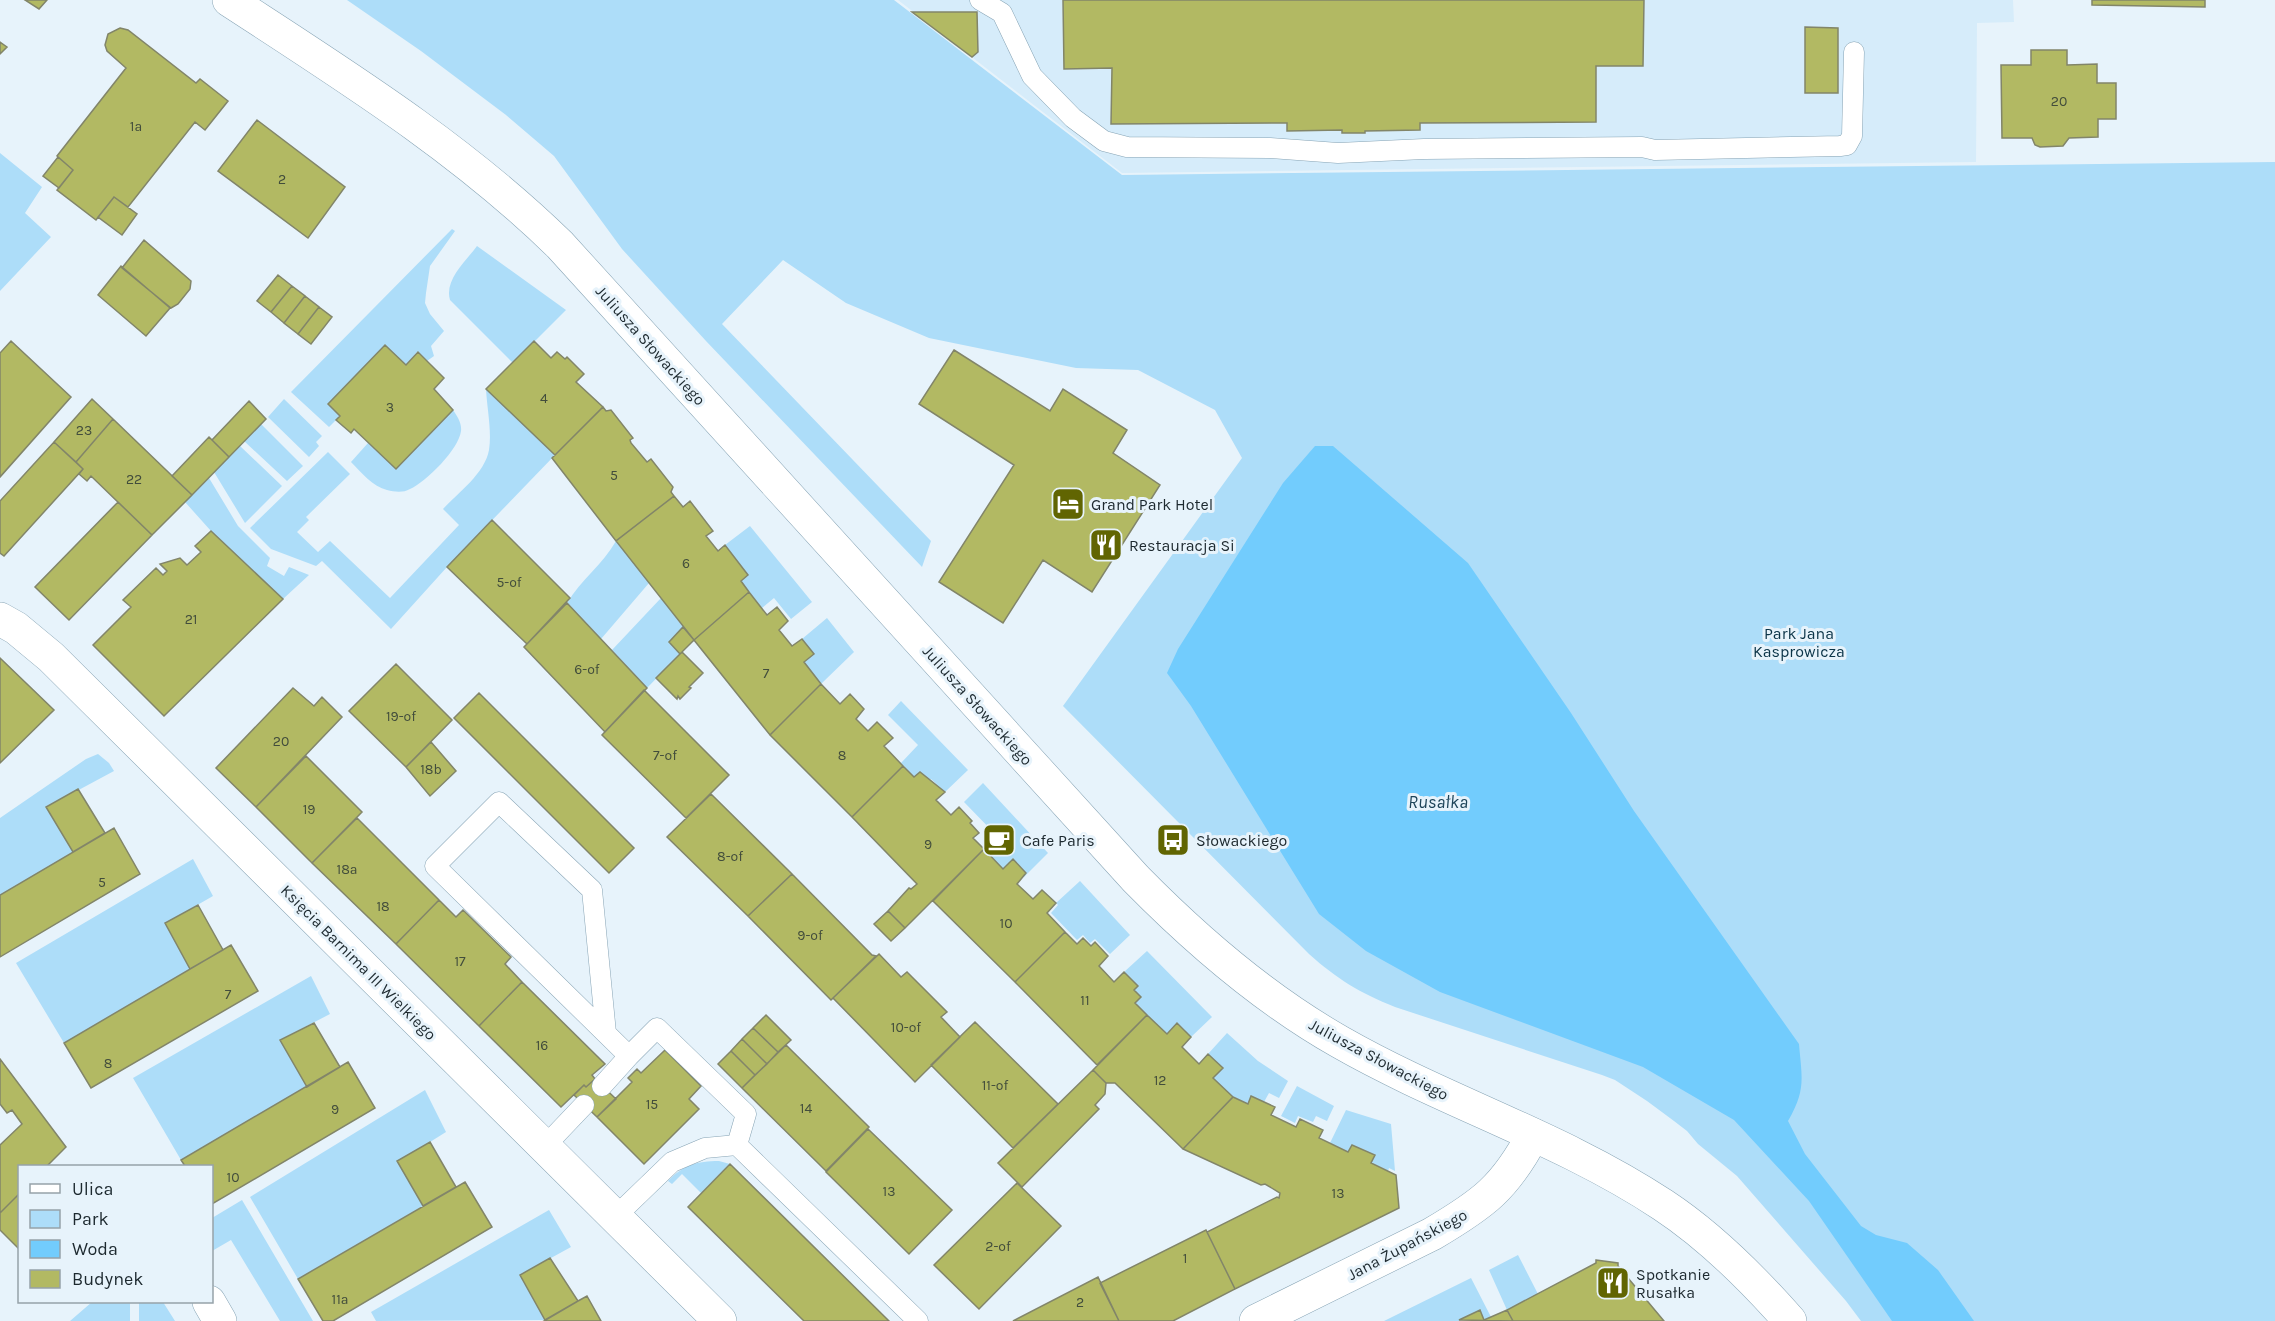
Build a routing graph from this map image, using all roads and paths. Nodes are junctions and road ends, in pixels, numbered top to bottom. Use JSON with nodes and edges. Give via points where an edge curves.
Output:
{"nodes":[{"id":1,"x":230,"y":0,"type":"edge"},
{"id":2,"x":980,"y":0,"type":"edge"},
{"id":3,"x":1854,"y":52,"type":"dead end"},
{"id":4,"x":0,"y":619,"type":"edge"},
{"id":5,"x":606,"y":1034,"type":"junction"},
{"id":6,"x":629,"y":1056,"type":"junction"},
{"id":7,"x":602,"y":1086,"type":"dead end"},
{"id":8,"x":584,"y":1105,"type":"dead end"},
{"id":9,"x":1533,"y":1135,"type":"junction"},
{"id":10,"x":737,"y":1145,"type":"junction"},
{"id":11,"x":545,"y":1146,"type":"junction"},
{"id":12,"x":615,"y":1217,"type":"junction"},
{"id":13,"x":210,"y":1303,"type":"edge"},
{"id":14,"x":711,"y":1318,"type":"edge"},
{"id":15,"x":220,"y":1321,"type":"edge"},
{"id":16,"x":918,"y":1321,"type":"edge"},
{"id":17,"x":1256,"y":1321,"type":"edge"},
{"id":18,"x":1790,"y":1321,"type":"edge"}],
"edges":[{"from":1,"to":9,"type":"street","name":"Juliusza Słowackiego","via":[[444,145],[537,222],[1114,856],[1204,945],[1270,997],[1328,1035]]},
{"from":2,"to":3,"type":"lane","via":[[1002,13],[1032,76],[1073,118],[1104,141],[1127,147],[1357,153],[1424,149],[1840,146],[1847,145],[1852,136]]},
{"from":4,"to":11,"type":"street","name":"Księcia Barnima III Wielkiego","via":[[51,657]]},
{"from":5,"to":5,"type":"lane","via":[[435,866],[499,802],[592,890]]},
{"from":5,"to":6,"type":"lane"},
{"from":6,"to":7,"type":"lane"},
{"from":6,"to":10,"type":"lane","via":[[657,1028],[746,1114]]},
{"from":8,"to":11,"type":"lane"},
{"from":9,"to":17,"type":"street","name":"Jana Żupańskiego","via":[[1507,1177],[1490,1196],[1465,1214]]},
{"from":9,"to":18,"type":"street","name":"Juliusza Słowackiego","via":[[1598,1166],[1671,1211],[1731,1262]]},
{"from":10,"to":12,"type":"lane","via":[[705,1148],[672,1162]]},
{"from":10,"to":16,"type":"lane"},
{"from":11,"to":12,"type":"street","name":"Księcia Barnima III Wielkiego"},
{"from":12,"to":14,"type":"street","name":"Księcia Barnima III Wielkiego"},
{"from":13,"to":15,"type":"street"}]}
